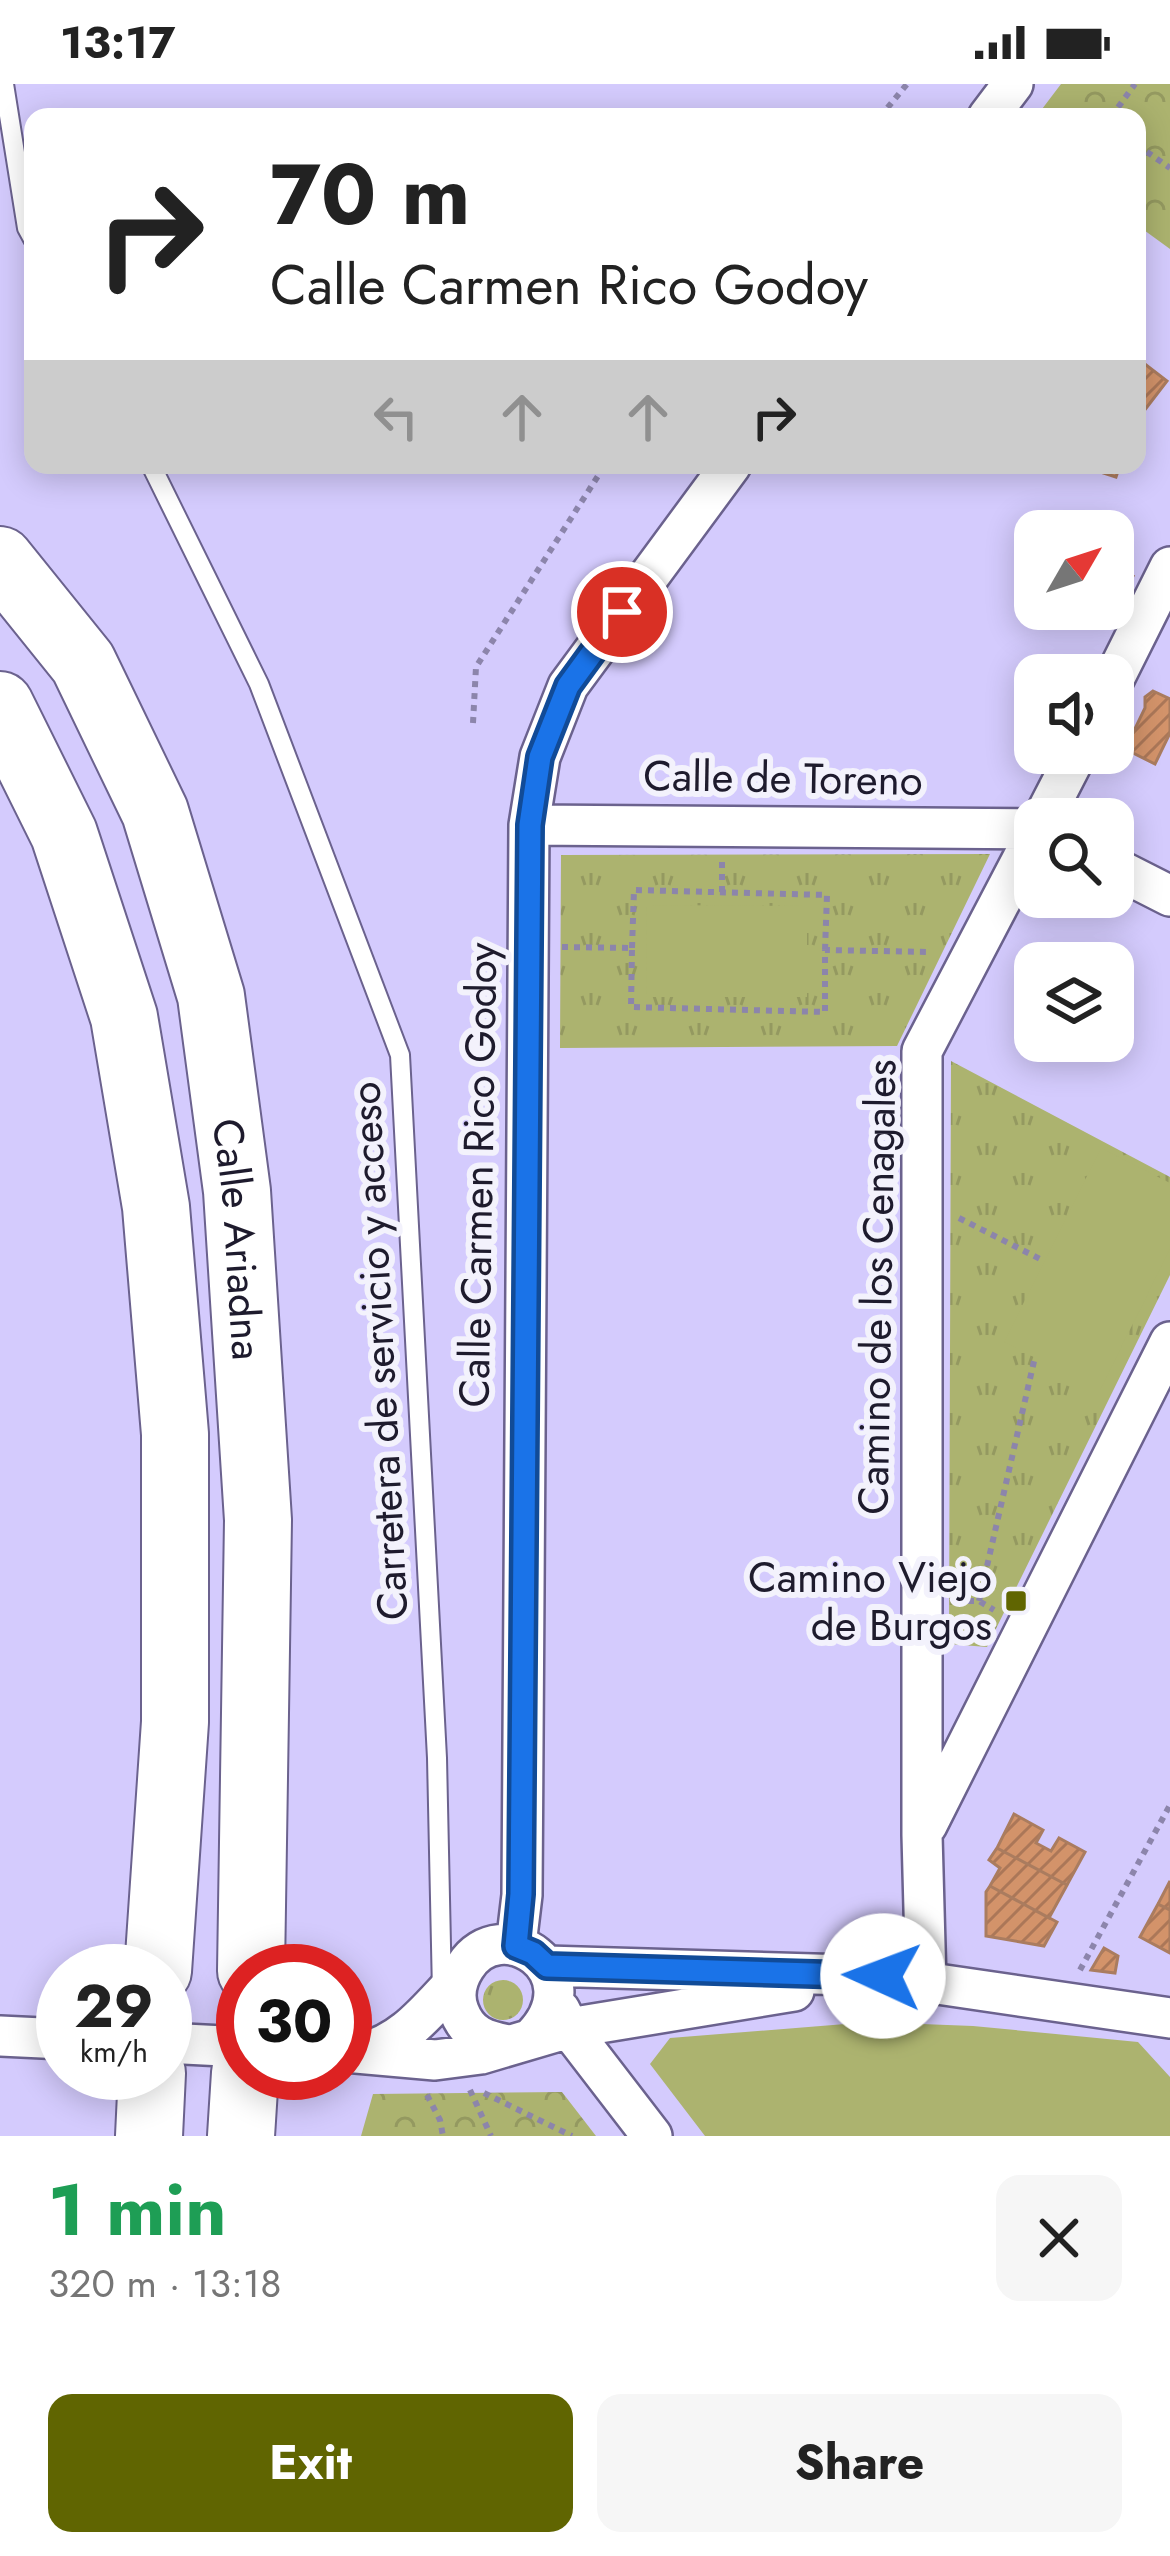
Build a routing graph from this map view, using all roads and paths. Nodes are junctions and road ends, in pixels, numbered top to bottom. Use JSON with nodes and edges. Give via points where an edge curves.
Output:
{"nodes":[{"id":1,"x":4,"y":84,"type":"edge"},
{"id":2,"x":907,"y":84,"type":"edge"},
{"id":3,"x":1013,"y":84,"type":"edge"},
{"id":4,"x":887,"y":108,"type":"edge"},
{"id":5,"x":995,"y":108,"type":"edge"},
{"id":6,"x":24,"y":209,"type":"edge"},
{"id":7,"x":155,"y":474,"type":"edge"},
{"id":8,"x":599,"y":474,"type":"edge"},
{"id":9,"x":724,"y":474,"type":"edge"},
{"id":10,"x":0,"y":509,"type":"edge"},
{"id":11,"x":0,"y":560,"type":"edge"},
{"id":12,"x":1170,"y":567,"type":"edge"},
{"id":13,"x":1126,"y":654,"type":"edge"},
{"id":14,"x":82,"y":663,"type":"junction"},
{"id":15,"x":0,"y":705,"type":"edge"},
{"id":16,"x":473,"y":724,"type":"dead end"},
{"id":17,"x":530,"y":825,"type":"junction"},
{"id":18,"x":1014,"y":832,"type":"edge"},
{"id":19,"x":1014,"y":873,"type":"edge"},
{"id":20,"x":1134,"y":878,"type":"edge"},
{"id":21,"x":1170,"y":896,"type":"edge"},
{"id":22,"x":528,"y":945,"type":"junction"},
{"id":23,"x":632,"y":948,"type":"junction"},
{"id":24,"x":825,"y":950,"type":"junction"},
{"id":25,"x":972,"y":955,"type":"junction"},
{"id":26,"x":951,"y":1213,"type":"dead end"},
{"id":27,"x":1044,"y":1261,"type":"dead end"},
{"id":28,"x":1170,"y":1342,"type":"edge"},
{"id":29,"x":1035,"y":1357,"type":"dead end"},
{"id":30,"x":979,"y":1600,"type":"dead end"},
{"id":31,"x":1170,"y":1805,"type":"edge"},
{"id":32,"x":922,"y":1835,"type":"junction"},
{"id":33,"x":160,"y":1944,"type":"edge"},
{"id":34,"x":251,"y":1944,"type":"edge"},
{"id":35,"x":1081,"y":1968,"type":"dead end"},
{"id":36,"x":883,"y":1976,"type":"junction"},
{"id":37,"x":926,"y":1982,"type":"junction"},
{"id":38,"x":450,"y":1988,"type":"junction"},
{"id":39,"x":538,"y":2004,"type":"junction"},
{"id":40,"x":1166,"y":2022,"type":"edge"},
{"id":41,"x":0,"y":2036,"type":"edge"},
{"id":42,"x":36,"y":2037,"type":"edge"},
{"id":43,"x":372,"y":2049,"type":"edge"},
{"id":44,"x":372,"y":2055,"type":"edge"},
{"id":45,"x":423,"y":2089,"type":"dead end"},
{"id":46,"x":151,"y":2100,"type":"edge"},
{"id":47,"x":243,"y":2100,"type":"edge"},
{"id":48,"x":149,"y":2136,"type":"edge"},
{"id":49,"x":241,"y":2136,"type":"edge"},
{"id":50,"x":443,"y":2136,"type":"edge"},
{"id":51,"x":491,"y":2136,"type":"edge"},
{"id":52,"x":572,"y":2136,"type":"edge"},
{"id":53,"x":652,"y":2136,"type":"edge"}],
"edges":[{"from":1,"to":6,"type":"lane"},
{"from":2,"to":4,"type":"path"},
{"from":3,"to":5,"type":"street"},
{"from":7,"to":38,"type":"lane","name":"Carretera de servicio y acceso","via":[[259,684],[400,1055]]},
{"from":8,"to":16,"type":"path","via":[[476,667]]},
{"from":9,"to":17,"type":"street","name":"Calle Carmen Rico Godoy","via":[[568,686],[540,757]]},
{"from":10,"to":14,"type":"highway"},
{"from":11,"to":14,"type":"highway","name":"Calle Ariadna"},
{"from":12,"to":13,"type":"street"},
{"from":14,"to":34,"type":"highway","name":"Calle Ariadna","via":[[155,812],[211,996],[238,1191],[258,1520]]},
{"from":15,"to":33,"type":"highway","name":"Calle Ariadna","via":[[64,834],[124,1017],[156,1207],[175,1434],[175,1722]]},
{"from":17,"to":18,"type":"street","name":"Calle de Toreno"},
{"from":17,"to":22,"type":"street","name":"Calle Carmen Rico Godoy"},
{"from":19,"to":25,"type":"street","name":"Camino de los Cenagales"},
{"from":20,"to":21,"type":"street"},
{"from":22,"to":23,"type":"path"},
{"from":22,"to":39,"type":"street","name":"Calle Carmen Rico Godoy","via":[[521,1894]]},
{"from":23,"to":24,"type":"path","via":[[634,890],[826,895]]},
{"from":23,"to":24,"type":"path","via":[[631,1007],[825,1012]]},
{"from":24,"to":25,"type":"path"},
{"from":25,"to":32,"type":"street","name":"Camino de los Cenagales","via":[[922,1051]]},
{"from":26,"to":27,"type":"path"},
{"from":28,"to":32,"type":"street"},
{"from":29,"to":30,"type":"path"},
{"from":31,"to":35,"type":"path"},
{"from":32,"to":37,"type":"street","name":"Camino de los Cenagales"},
{"from":36,"to":37,"type":"street"},
{"from":36,"to":39,"type":"street"},
{"from":36,"to":39,"type":"street"},
{"from":37,"to":40,"type":"street"},
{"from":38,"to":39,"type":"street","via":[[466,2026],[485,2041]]},
{"from":38,"to":39,"type":"street","via":[[491,1946]]},
{"from":38,"to":43,"type":"street","via":[[404,2035]]},
{"from":39,"to":44,"type":"street","via":[[435,2060]]},
{"from":39,"to":53,"type":"street"},
{"from":41,"to":42,"type":"street"},
{"from":45,"to":50,"type":"path"},
{"from":46,"to":48,"type":"highway"},
{"from":47,"to":49,"type":"highway"},
{"from":51,"to":52,"type":"path","via":[[468,2085]]}]}
